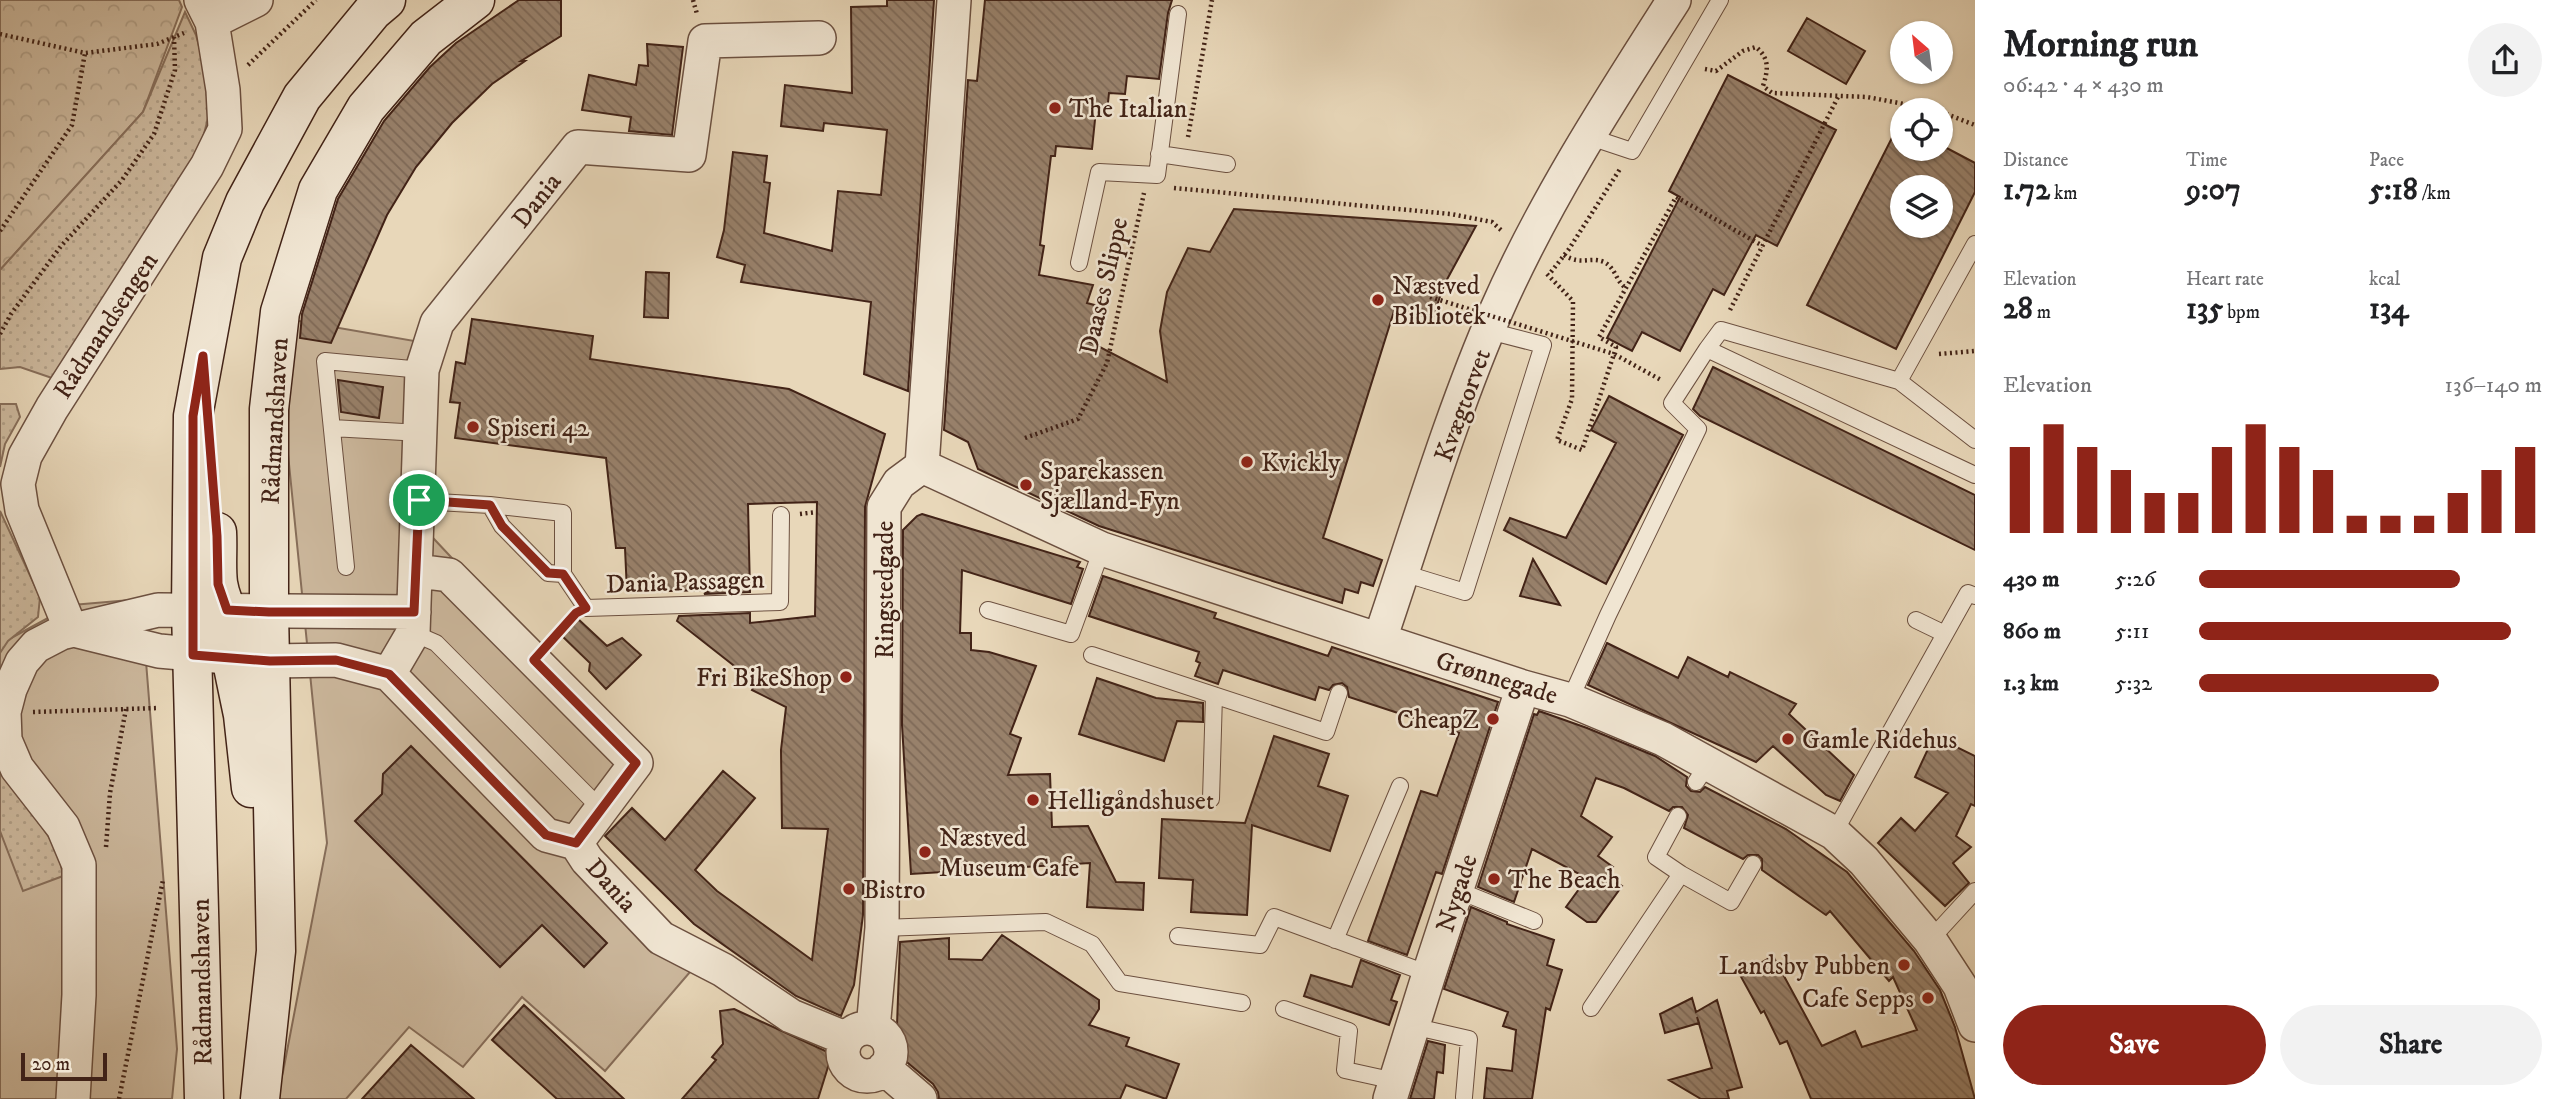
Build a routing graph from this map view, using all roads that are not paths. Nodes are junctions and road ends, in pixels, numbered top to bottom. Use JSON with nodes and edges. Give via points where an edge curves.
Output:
{"nodes":[{"id":1,"x":256,"y":0,"type":"edge"},
{"id":2,"x":386,"y":0,"type":"edge"},
{"id":3,"x":475,"y":0,"type":"edge"},
{"id":4,"x":954,"y":0,"type":"edge"},
{"id":5,"x":1674,"y":0,"type":"edge"},
{"id":6,"x":1720,"y":0,"type":"edge"},
{"id":7,"x":206,"y":11,"type":"edge"},
{"id":8,"x":1178,"y":14,"type":"dead end"},
{"id":9,"x":819,"y":38,"type":"dead end"},
{"id":10,"x":1587,"y":136,"type":"junction"},
{"id":11,"x":1160,"y":154,"type":"junction"},
{"id":12,"x":1227,"y":164,"type":"dead end"},
{"id":13,"x":1975,"y":244,"type":"edge"},
{"id":14,"x":1079,"y":263,"type":"dead end"},
{"id":15,"x":1489,"y":331,"type":"junction"},
{"id":16,"x":1707,"y":349,"type":"junction"},
{"id":17,"x":422,"y":370,"type":"junction"},
{"id":18,"x":1899,"y":381,"type":"junction"},
{"id":19,"x":332,"y":428,"type":"junction"},
{"id":20,"x":421,"y":433,"type":"junction"},
{"id":21,"x":1975,"y":440,"type":"edge"},
{"id":22,"x":922,"y":466,"type":"junction"},
{"id":23,"x":1975,"y":475,"type":"edge"},
{"id":24,"x":419,"y":500,"type":"junction"},
{"id":25,"x":490,"y":505,"type":"junction"},
{"id":26,"x":782,"y":515,"type":"dead end"},
{"id":27,"x":1102,"y":548,"type":"junction"},
{"id":28,"x":346,"y":567,"type":"dead end"},
{"id":29,"x":417,"y":571,"type":"junction"},
{"id":30,"x":1403,"y":572,"type":"junction"},
{"id":31,"x":563,"y":574,"type":"junction"},
{"id":32,"x":1975,"y":596,"type":"edge"},
{"id":33,"x":209,"y":610,"type":"junction"},
{"id":34,"x":988,"y":610,"type":"dead end"},
{"id":35,"x":269,"y":612,"type":"junction"},
{"id":36,"x":1916,"y":620,"type":"dead end"},
{"id":37,"x":414,"y":623,"type":"junction"},
{"id":38,"x":71,"y":630,"type":"junction"},
{"id":39,"x":1945,"y":635,"type":"junction"},
{"id":40,"x":1364,"y":642,"type":"junction"},
{"id":41,"x":193,"y":655,"type":"junction"},
{"id":42,"x":1092,"y":655,"type":"dead end"},
{"id":43,"x":231,"y":657,"type":"junction"},
{"id":44,"x":270,"y":661,"type":"junction"},
{"id":45,"x":389,"y":674,"type":"junction"},
{"id":46,"x":1523,"y":687,"type":"junction"},
{"id":47,"x":1339,"y":693,"type":"dead end"},
{"id":48,"x":1214,"y":695,"type":"junction"},
{"id":49,"x":1570,"y":700,"type":"junction"},
{"id":50,"x":2,"y":713,"type":"edge"},
{"id":51,"x":1400,"y":786,"type":"dead end"},
{"id":52,"x":1211,"y":799,"type":"dead end"},
{"id":53,"x":601,"y":809,"type":"junction"},
{"id":54,"x":1678,"y":816,"type":"dead end"},
{"id":55,"x":1833,"y":833,"type":"junction"},
{"id":56,"x":576,"y":843,"type":"junction"},
{"id":57,"x":1753,"y":864,"type":"dead end"},
{"id":58,"x":1681,"y":874,"type":"junction"},
{"id":59,"x":1457,"y":890,"type":"junction"},
{"id":60,"x":1975,"y":891,"type":"edge"},
{"id":61,"x":1534,"y":921,"type":"dead end"},
{"id":62,"x":882,"y":928,"type":"junction"},
{"id":63,"x":1178,"y":936,"type":"dead end"},
{"id":64,"x":1335,"y":940,"type":"junction"},
{"id":65,"x":1930,"y":940,"type":"junction"},
{"id":66,"x":276,"y":951,"type":"junction"},
{"id":67,"x":1429,"y":974,"type":"junction"},
{"id":68,"x":1242,"y":1003,"type":"dead end"},
{"id":69,"x":1591,"y":1008,"type":"dead end"},
{"id":70,"x":1283,"y":1009,"type":"dead end"},
{"id":71,"x":1975,"y":1025,"type":"edge"},
{"id":72,"x":1412,"y":1026,"type":"junction"},
{"id":73,"x":860,"y":1034,"type":"junction"},
{"id":74,"x":860,"y":1080,"type":"edge"},
{"id":75,"x":1393,"y":1090,"type":"edge"},
{"id":76,"x":1464,"y":1097,"type":"dead end"},
{"id":77,"x":73,"y":1099,"type":"edge"},
{"id":78,"x":204,"y":1099,"type":"edge"},
{"id":79,"x":260,"y":1099,"type":"edge"},
{"id":80,"x":920,"y":1099,"type":"edge"}],
"edges":[{"from":1,"to":7,"type":"street"},
{"from":2,"to":33,"type":"main road","name":"Rådmandshaven","via":[[303,97],[245,202],[222,258],[193,416]]},
{"from":3,"to":35,"type":"main road","name":"Rådmandshaven","via":[[426,38],[366,108],[318,190],[280,312],[269,409]]},
{"from":4,"to":22,"type":"street"},
{"from":5,"to":10,"type":"street","name":"Kvægtorvet"},
{"from":6,"to":10,"type":"lane","via":[[1632,151]]},
{"from":7,"to":38,"type":"street","name":"Rådmandsengen","via":[[223,90],[225,130],[207,166],[52,408],[25,456],[18,484],[22,510]]},
{"from":8,"to":11,"type":"lane"},
{"from":9,"to":17,"type":"street","name":"Dania","via":[[705,41],[689,155],[578,147],[437,323]]},
{"from":10,"to":15,"type":"street","name":"Kvægtorvet","via":[[1537,263]]},
{"from":11,"to":12,"type":"lane"},
{"from":11,"to":14,"type":"lane","via":[[1157,175],[1099,172]]},
{"from":13,"to":18,"type":"lane"},
{"from":15,"to":30,"type":"street","name":"Kvægtorvet"},
{"from":15,"to":30,"type":"lane","via":[[1543,345],[1465,592]]},
{"from":16,"to":18,"type":"lane","via":[[1721,330]]},
{"from":16,"to":23,"type":"lane"},
{"from":16,"to":49,"type":"lane","via":[[1672,403],[1698,429]]},
{"from":17,"to":19,"type":"lane","via":[[325,361]]},
{"from":17,"to":20,"type":"street","name":"Dania"},
{"from":18,"to":21,"type":"lane"},
{"from":19,"to":20,"type":"lane"},
{"from":19,"to":28,"type":"lane"},
{"from":20,"to":24,"type":"street","name":"Dania"},
{"from":22,"to":27,"type":"street","name":"Grønnegade"},
{"from":22,"to":62,"type":"street","name":"Ringstedgade","via":[[899,482],[884,508]]},
{"from":24,"to":25,"type":"lane"},
{"from":24,"to":29,"type":"street","name":"Dania"},
{"from":25,"to":31,"type":"lane","via":[[502,526],[548,573]]},
{"from":25,"to":31,"type":"lane","via":[[563,513]]},
{"from":26,"to":31,"type":"lane","name":"Dania Passagen","via":[[780,602],[586,608]]},
{"from":27,"to":34,"type":"lane","via":[[1071,634]]},
{"from":27,"to":40,"type":"street","name":"Grønnegade"},
{"from":29,"to":37,"type":"street","name":"Dania"},
{"from":29,"to":53,"type":"street","name":"Dania","via":[[449,575],[636,763]]},
{"from":30,"to":40,"type":"street","name":"Kvægtorvet"},
{"from":32,"to":39,"type":"lane","via":[[1968,593]]},
{"from":33,"to":35,"type":"street"},
{"from":33,"to":38,"type":"street","via":[[158,610]]},
{"from":33,"to":41,"type":"main road","name":"Rådmandshaven"},
{"from":33,"to":43,"type":"main road"},
{"from":33,"to":44,"type":"main road"},
{"from":35,"to":37,"type":"street"},
{"from":35,"to":44,"type":"main road","name":"Rådmandshaven"},
{"from":36,"to":39,"type":"lane"},
{"from":37,"to":45,"type":"street","name":"Dania"},
{"from":37,"to":53,"type":"lane"},
{"from":38,"to":41,"type":"street"},
{"from":38,"to":50,"type":"street","via":[[46,639],[22,662]]},
{"from":39,"to":55,"type":"lane"},
{"from":40,"to":46,"type":"street","name":"Grønnegade"},
{"from":41,"to":43,"type":"street"},
{"from":41,"to":78,"type":"main road","name":"Rådmandshaven"},
{"from":42,"to":48,"type":"lane"},
{"from":43,"to":44,"type":"street"},
{"from":43,"to":66,"type":"main road"},
{"from":44,"to":45,"type":"street","via":[[336,660]]},
{"from":44,"to":66,"type":"main road","name":"Rådmandshaven"},
{"from":45,"to":56,"type":"street","via":[[546,835]]},
{"from":46,"to":49,"type":"street","name":"Grønnegade"},
{"from":46,"to":59,"type":"street","name":"Nygade"},
{"from":47,"to":48,"type":"lane","via":[[1326,732]]},
{"from":48,"to":52,"type":"lane"},
{"from":49,"to":55,"type":"street","name":"Grønnegade","via":[[1662,739],[1702,773],[1784,817]]},
{"from":50,"to":77,"type":"street","via":[[5,740],[18,768],[63,827],[79,865]]},
{"from":51,"to":64,"type":"lane"},
{"from":53,"to":56,"type":"street","name":"Dania"},
{"from":54,"to":58,"type":"lane","via":[[1656,858]]},
{"from":55,"to":65,"type":"street","name":"Grønnegade","via":[[1864,861]]},
{"from":56,"to":73,"type":"street","name":"Dania","via":[[661,938],[723,970],[791,1016]]},
{"from":57,"to":58,"type":"lane","via":[[1731,902]]},
{"from":58,"to":69,"type":"lane"},
{"from":59,"to":61,"type":"lane"},
{"from":59,"to":67,"type":"street","name":"Nygade"},
{"from":60,"to":65,"type":"lane"},
{"from":62,"to":68,"type":"lane","via":[[1046,922],[1092,944],[1120,983]]},
{"from":62,"to":73,"type":"street","name":"Ringstedgade"},
{"from":63,"to":64,"type":"lane","via":[[1260,945],[1274,917]]},
{"from":64,"to":67,"type":"lane"},
{"from":65,"to":71,"type":"street","name":"Grønnegade","via":[[1960,986]]},
{"from":66,"to":79,"type":"main road","name":"Rådmandshaven"},
{"from":67,"to":72,"type":"street","name":"Nygade"},
{"from":70,"to":75,"type":"lane","via":[[1349,1031],[1345,1070]]},
{"from":72,"to":75,"type":"street","name":"Nygade"},
{"from":72,"to":76,"type":"lane","via":[[1469,1038]]},
{"from":73,"to":74,"type":"street","name":"Ringstedgade","via":[[844,1045],[844,1059]]},
{"from":74,"to":80,"type":"street"}]}
